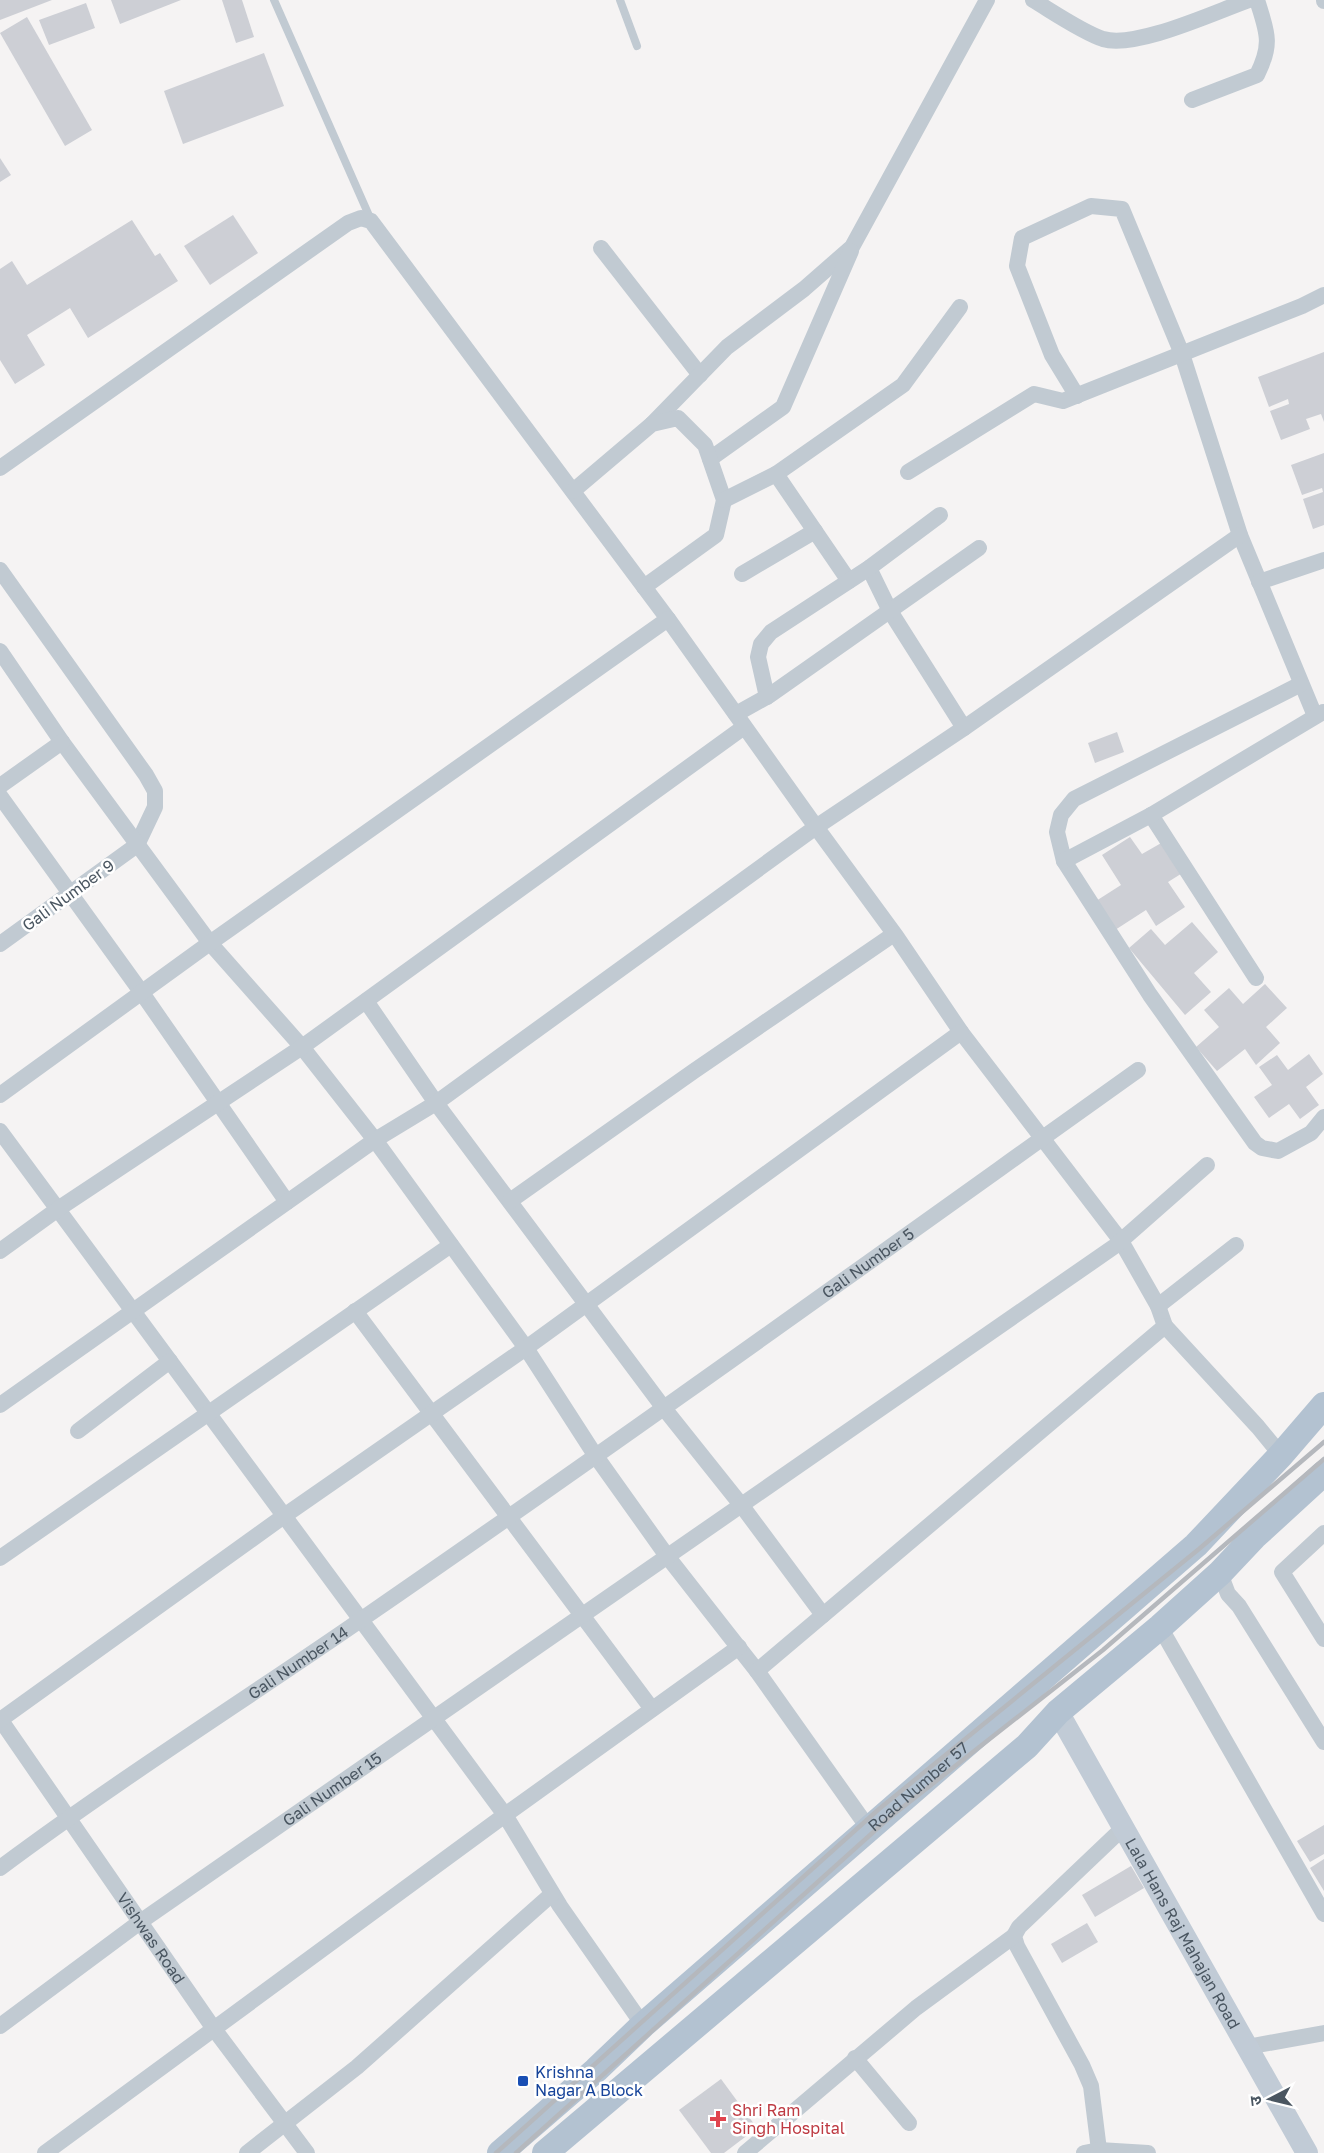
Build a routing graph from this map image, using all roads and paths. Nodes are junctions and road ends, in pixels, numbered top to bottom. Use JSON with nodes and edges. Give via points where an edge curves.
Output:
{"nodes":[{"id":1,"x":274,"y":0,"type":"edge"},
{"id":2,"x":620,"y":0,"type":"edge"},
{"id":3,"x":987,"y":0,"type":"edge"},
{"id":4,"x":1034,"y":0,"type":"edge"},
{"id":5,"x":1249,"y":0,"type":"edge"},
{"id":6,"x":1257,"y":0,"type":"edge"},
{"id":7,"x":637,"y":46,"type":"dead end"},
{"id":8,"x":1192,"y":100,"type":"dead end"},
{"id":9,"x":371,"y":221,"type":"junction"},
{"id":10,"x":856,"y":240,"type":"junction"},
{"id":11,"x":601,"y":248,"type":"dead end"},
{"id":12,"x":1324,"y":295,"type":"edge"},
{"id":13,"x":960,"y":307,"type":"dead end"},
{"id":14,"x":1182,"y":354,"type":"junction"},
{"id":15,"x":700,"y":375,"type":"junction"},
{"id":16,"x":1077,"y":396,"type":"junction"},
{"id":17,"x":652,"y":424,"type":"junction"},
{"id":18,"x":710,"y":459,"type":"junction"},
{"id":19,"x":0,"y":468,"type":"edge"},
{"id":20,"x":908,"y":472,"type":"dead end"},
{"id":21,"x":776,"y":474,"type":"junction"},
{"id":22,"x":573,"y":491,"type":"junction"},
{"id":23,"x":724,"y":500,"type":"junction"},
{"id":24,"x":940,"y":515,"type":"dead end"},
{"id":25,"x":815,"y":531,"type":"junction"},
{"id":26,"x":1240,"y":536,"type":"junction"},
{"id":27,"x":979,"y":548,"type":"dead end"},
{"id":28,"x":1324,"y":560,"type":"edge"},
{"id":29,"x":869,"y":568,"type":"junction"},
{"id":30,"x":0,"y":570,"type":"edge"},
{"id":31,"x":742,"y":574,"type":"dead end"},
{"id":32,"x":849,"y":581,"type":"junction"},
{"id":33,"x":1259,"y":582,"type":"junction"},
{"id":34,"x":644,"y":587,"type":"junction"},
{"id":35,"x":890,"y":610,"type":"junction"},
{"id":36,"x":668,"y":620,"type":"junction"},
{"id":37,"x":0,"y":651,"type":"edge"},
{"id":38,"x":1301,"y":684,"type":"junction"},
{"id":39,"x":767,"y":697,"type":"junction"},
{"id":40,"x":1320,"y":714,"type":"edge"},
{"id":41,"x":740,"y":720,"type":"junction"},
{"id":42,"x":964,"y":728,"type":"junction"},
{"id":43,"x":62,"y":742,"type":"junction"},
{"id":44,"x":0,"y":786,"type":"edge"},
{"id":45,"x":0,"y":796,"type":"edge"},
{"id":46,"x":1150,"y":814,"type":"junction"},
{"id":47,"x":816,"y":827,"type":"junction"},
{"id":48,"x":137,"y":845,"type":"junction"},
{"id":49,"x":1064,"y":861,"type":"junction"},
{"id":50,"x":69,"y":894,"type":"junction"},
{"id":51,"x":894,"y":934,"type":"junction"},
{"id":52,"x":210,"y":943,"type":"junction"},
{"id":53,"x":0,"y":944,"type":"edge"},
{"id":54,"x":1256,"y":978,"type":"dead end"},
{"id":55,"x":142,"y":993,"type":"junction"},
{"id":56,"x":366,"y":1001,"type":"junction"},
{"id":57,"x":961,"y":1032,"type":"junction"},
{"id":58,"x":302,"y":1047,"type":"junction"},
{"id":59,"x":1138,"y":1070,"type":"dead end"},
{"id":60,"x":0,"y":1095,"type":"edge"},
{"id":61,"x":436,"y":1103,"type":"junction"},
{"id":62,"x":217,"y":1104,"type":"junction"},
{"id":63,"x":1324,"y":1117,"type":"edge"},
{"id":64,"x":0,"y":1131,"type":"edge"},
{"id":65,"x":1043,"y":1138,"type":"junction"},
{"id":66,"x":375,"y":1140,"type":"junction"},
{"id":67,"x":1207,"y":1165,"type":"dead end"},
{"id":68,"x":510,"y":1201,"type":"junction"},
{"id":69,"x":287,"y":1202,"type":"junction"},
{"id":70,"x":58,"y":1209,"type":"junction"},
{"id":71,"x":1121,"y":1241,"type":"junction"},
{"id":72,"x":451,"y":1245,"type":"junction"},
{"id":73,"x":1236,"y":1245,"type":"dead end"},
{"id":74,"x":0,"y":1251,"type":"edge"},
{"id":75,"x":587,"y":1304,"type":"junction"},
{"id":76,"x":1158,"y":1306,"type":"junction"},
{"id":77,"x":132,"y":1310,"type":"junction"},
{"id":78,"x":355,"y":1311,"type":"junction"},
{"id":79,"x":1169,"y":1329,"type":"junction"},
{"id":80,"x":526,"y":1348,"type":"junction"},
{"id":81,"x":170,"y":1361,"type":"junction"},
{"id":82,"x":0,"y":1404,"type":"edge"},
{"id":83,"x":1324,"y":1405,"type":"edge"},
{"id":84,"x":663,"y":1407,"type":"junction"},
{"id":85,"x":208,"y":1412,"type":"junction"},
{"id":86,"x":431,"y":1414,"type":"junction"},
{"id":87,"x":78,"y":1431,"type":"dead end"},
{"id":88,"x":595,"y":1455,"type":"junction"},
{"id":89,"x":1281,"y":1455,"type":"junction"},
{"id":90,"x":1324,"y":1473,"type":"edge"},
{"id":91,"x":742,"y":1506,"type":"junction"},
{"id":92,"x":284,"y":1516,"type":"junction"},
{"id":93,"x":509,"y":1516,"type":"junction"},
{"id":94,"x":1324,"y":1533,"type":"edge"},
{"id":95,"x":667,"y":1556,"type":"junction"},
{"id":96,"x":0,"y":1558,"type":"edge"},
{"id":97,"x":1220,"y":1573,"type":"junction"},
{"id":98,"x":583,"y":1615,"type":"junction"},
{"id":99,"x":823,"y":1615,"type":"junction"},
{"id":100,"x":361,"y":1620,"type":"junction"},
{"id":101,"x":1160,"y":1627,"type":"junction"},
{"id":102,"x":1324,"y":1639,"type":"edge"},
{"id":103,"x":739,"y":1647,"type":"junction"},
{"id":104,"x":757,"y":1671,"type":"junction"},
{"id":105,"x":652,"y":1709,"type":"junction"},
{"id":106,"x":1058,"y":1712,"type":"junction"},
{"id":107,"x":434,"y":1718,"type":"junction"},
{"id":108,"x":0,"y":1720,"type":"edge"},
{"id":109,"x":1324,"y":1742,"type":"edge"},
{"id":110,"x":505,"y":1815,"type":"junction"},
{"id":111,"x":68,"y":1817,"type":"junction"},
{"id":112,"x":1123,"y":1828,"type":"junction"},
{"id":113,"x":869,"y":1829,"type":"junction"},
{"id":114,"x":0,"y":1868,"type":"edge"},
{"id":115,"x":556,"y":1900,"type":"junction"},
{"id":116,"x":1324,"y":1914,"type":"edge"},
{"id":117,"x":140,"y":1922,"type":"junction"},
{"id":118,"x":1014,"y":1936,"type":"junction"},
{"id":119,"x":643,"y":2025,"type":"junction"},
{"id":120,"x":0,"y":2026,"type":"edge"},
{"id":121,"x":214,"y":2029,"type":"junction"},
{"id":122,"x":1324,"y":2033,"type":"edge"},
{"id":123,"x":1247,"y":2047,"type":"junction"},
{"id":124,"x":855,"y":2058,"type":"junction"},
{"id":125,"x":909,"y":2122,"type":"dead end"},
{"id":126,"x":285,"y":2125,"type":"junction"},
{"id":127,"x":303,"y":2148,"type":"edge"},
{"id":128,"x":1092,"y":2151,"type":"edge"},
{"id":129,"x":45,"y":2153,"type":"edge"},
{"id":130,"x":247,"y":2153,"type":"edge"},
{"id":131,"x":500,"y":2153,"type":"edge"},
{"id":132,"x":545,"y":2153,"type":"edge"},
{"id":133,"x":745,"y":2153,"type":"edge"},
{"id":134,"x":1148,"y":2153,"type":"edge"},
{"id":135,"x":1307,"y":2153,"type":"edge"}],
"edges":[{"from":1,"to":9,"type":"lane"},
{"from":2,"to":7,"type":"lane"},
{"from":3,"to":10,"type":"street"},
{"from":4,"to":5,"type":"street","via":[[1102,38],[1122,42],[1146,38]]},
{"from":6,"to":8,"type":"street","via":[[1268,34],[1266,57],[1257,75]]},
{"from":9,"to":19,"type":"street","via":[[361,218],[348,223]]},
{"from":9,"to":22,"type":"street"},
{"from":10,"to":15,"type":"street","via":[[804,289],[727,347]]},
{"from":10,"to":18,"type":"street","via":[[783,407]]},
{"from":11,"to":15,"type":"street"},
{"from":12,"to":14,"type":"street"},
{"from":13,"to":21,"type":"street","via":[[903,386]]},
{"from":14,"to":16,"type":"street"},
{"from":14,"to":16,"type":"street","via":[[1122,209],[1091,206],[1022,238],[1017,266],[1052,355]]},
{"from":14,"to":26,"type":"street"},
{"from":15,"to":17,"type":"street"},
{"from":16,"to":20,"type":"street","via":[[1063,401],[1034,394]]},
{"from":17,"to":18,"type":"street","via":[[678,418],[705,445]]},
{"from":17,"to":22,"type":"street"},
{"from":18,"to":23,"type":"street"},
{"from":21,"to":23,"type":"street"},
{"from":21,"to":25,"type":"street"},
{"from":22,"to":34,"type":"street"},
{"from":23,"to":34,"type":"street","via":[[716,535]]},
{"from":24,"to":29,"type":"street"},
{"from":25,"to":31,"type":"street"},
{"from":25,"to":32,"type":"street"},
{"from":26,"to":33,"type":"street"},
{"from":26,"to":42,"type":"street"},
{"from":27,"to":35,"type":"street"},
{"from":28,"to":33,"type":"street"},
{"from":29,"to":32,"type":"street"},
{"from":29,"to":35,"type":"street"},
{"from":30,"to":48,"type":"street","via":[[155,791],[155,807]]},
{"from":32,"to":39,"type":"street","via":[[771,632],[761,644],[758,657]]},
{"from":33,"to":38,"type":"street"},
{"from":34,"to":36,"type":"street"},
{"from":35,"to":39,"type":"street"},
{"from":35,"to":42,"type":"street"},
{"from":36,"to":41,"type":"street"},
{"from":36,"to":52,"type":"street"},
{"from":37,"to":43,"type":"street"},
{"from":38,"to":40,"type":"street"},
{"from":38,"to":49,"type":"street","via":[[1074,799],[1061,815],[1057,832]]},
{"from":39,"to":41,"type":"street"},
{"from":40,"to":46,"type":"street"},
{"from":41,"to":47,"type":"street"},
{"from":41,"to":56,"type":"street"},
{"from":42,"to":47,"type":"street"},
{"from":43,"to":44,"type":"street"},
{"from":43,"to":48,"type":"street"},
{"from":45,"to":50,"type":"street"},
{"from":46,"to":49,"type":"street"},
{"from":46,"to":54,"type":"street"},
{"from":47,"to":51,"type":"street"},
{"from":47,"to":61,"type":"street"},
{"from":48,"to":50,"type":"street","name":"Gali Number 9"},
{"from":48,"to":52,"type":"street"},
{"from":49,"to":63,"type":"street","via":[[1150,995],[1255,1143],[1278,1150],[1311,1133]]},
{"from":50,"to":53,"type":"street","name":"Gali Number 9"},
{"from":50,"to":55,"type":"street"},
{"from":51,"to":57,"type":"street"},
{"from":51,"to":68,"type":"street"},
{"from":52,"to":55,"type":"street"},
{"from":52,"to":58,"type":"street"},
{"from":55,"to":60,"type":"street"},
{"from":55,"to":62,"type":"street"},
{"from":56,"to":58,"type":"street"},
{"from":56,"to":61,"type":"street"},
{"from":57,"to":65,"type":"street"},
{"from":57,"to":75,"type":"street"},
{"from":58,"to":62,"type":"street"},
{"from":58,"to":66,"type":"street"},
{"from":59,"to":65,"type":"street","name":"Gali Number 5"},
{"from":61,"to":66,"type":"street"},
{"from":61,"to":68,"type":"street"},
{"from":62,"to":69,"type":"street"},
{"from":62,"to":70,"type":"street"},
{"from":64,"to":70,"type":"street"},
{"from":65,"to":71,"type":"street"},
{"from":65,"to":84,"type":"street","name":"Gali Number 5"},
{"from":66,"to":69,"type":"street"},
{"from":66,"to":72,"type":"street"},
{"from":67,"to":71,"type":"street","name":"Gali Number 15"},
{"from":68,"to":75,"type":"street"},
{"from":69,"to":77,"type":"street"},
{"from":70,"to":74,"type":"street"},
{"from":70,"to":77,"type":"street"},
{"from":71,"to":76,"type":"street"},
{"from":71,"to":91,"type":"street","name":"Gali Number 15"},
{"from":72,"to":78,"type":"street"},
{"from":72,"to":80,"type":"street"},
{"from":73,"to":76,"type":"street"},
{"from":75,"to":80,"type":"street"},
{"from":75,"to":84,"type":"street"},
{"from":76,"to":79,"type":"street"},
{"from":77,"to":81,"type":"street"},
{"from":77,"to":82,"type":"street"},
{"from":78,"to":85,"type":"street"},
{"from":78,"to":86,"type":"street"},
{"from":79,"to":89,"type":"street"},
{"from":79,"to":99,"type":"street"},
{"from":80,"to":86,"type":"street"},
{"from":80,"to":88,"type":"street"},
{"from":81,"to":85,"type":"street"},
{"from":81,"to":87,"type":"street"},
{"from":83,"to":89,"type":"main road","name":"Road Number 57"},
{"from":84,"to":88,"type":"street","name":"Gali Number 5"},
{"from":84,"to":91,"type":"street"},
{"from":85,"to":92,"type":"street"},
{"from":85,"to":96,"type":"street"},
{"from":86,"to":92,"type":"street"},
{"from":86,"to":93,"type":"street"},
{"from":88,"to":93,"type":"street","name":"Gali Number 14"},
{"from":88,"to":95,"type":"street"},
{"from":89,"to":113,"type":"main road","name":"Road Number 57","via":[[1196,1545]]},
{"from":90,"to":97,"type":"main road"},
{"from":91,"to":95,"type":"street","name":"Gali Number 15"},
{"from":91,"to":99,"type":"street"},
{"from":92,"to":100,"type":"street"},
{"from":92,"to":108,"type":"street"},
{"from":93,"to":98,"type":"street"},
{"from":93,"to":100,"type":"street","name":"Gali Number 14"},
{"from":94,"to":102,"type":"street","via":[[1282,1572]]},
{"from":95,"to":98,"type":"street","name":"Gali Number 15"},
{"from":95,"to":103,"type":"street"},
{"from":97,"to":101,"type":"main road"},
{"from":97,"to":109,"type":"street","via":[[1228,1594]]},
{"from":98,"to":105,"type":"street"},
{"from":98,"to":107,"type":"street","name":"Gali Number 15"},
{"from":99,"to":104,"type":"street"},
{"from":100,"to":107,"type":"street"},
{"from":100,"to":111,"type":"street","name":"Gali Number 14"},
{"from":101,"to":106,"type":"main road"},
{"from":101,"to":116,"type":"street"},
{"from":103,"to":104,"type":"street"},
{"from":103,"to":105,"type":"street"},
{"from":104,"to":113,"type":"street"},
{"from":105,"to":110,"type":"street"},
{"from":106,"to":112,"type":"street","name":"Lala Hans Raj Mahajan Road"},
{"from":106,"to":132,"type":"main road","via":[[1027,1746]]},
{"from":107,"to":110,"type":"street"},
{"from":107,"to":117,"type":"street","name":"Gali Number 15"},
{"from":108,"to":111,"type":"street","name":"Vishwas Road"},
{"from":110,"to":115,"type":"street"},
{"from":110,"to":121,"type":"street"},
{"from":111,"to":114,"type":"street","name":"Gali Number 14"},
{"from":111,"to":117,"type":"street","name":"Vishwas Road"},
{"from":112,"to":118,"type":"street"},
{"from":112,"to":123,"type":"street","name":"Lala Hans Raj Mahajan Road"},
{"from":113,"to":119,"type":"main road","name":"Road Number 57"},
{"from":115,"to":119,"type":"street"},
{"from":115,"to":126,"type":"street"},
{"from":117,"to":120,"type":"street","name":"Gali Number 15"},
{"from":117,"to":121,"type":"street","name":"Vishwas Road"},
{"from":118,"to":124,"type":"street"},
{"from":118,"to":128,"type":"street","via":[[1091,2086]]},
{"from":119,"to":131,"type":"main road","name":"Road Number 57"},
{"from":121,"to":126,"type":"street","name":"Vishwas Road"},
{"from":121,"to":129,"type":"street"},
{"from":122,"to":123,"type":"street"},
{"from":123,"to":135,"type":"street","name":"Lala Hans Raj Mahajan Road"},
{"from":124,"to":125,"type":"street"},
{"from":124,"to":133,"type":"street"},
{"from":126,"to":127,"type":"street","name":"Vishwas Road"},
{"from":126,"to":130,"type":"street"},
{"from":128,"to":134,"type":"street"}]}
